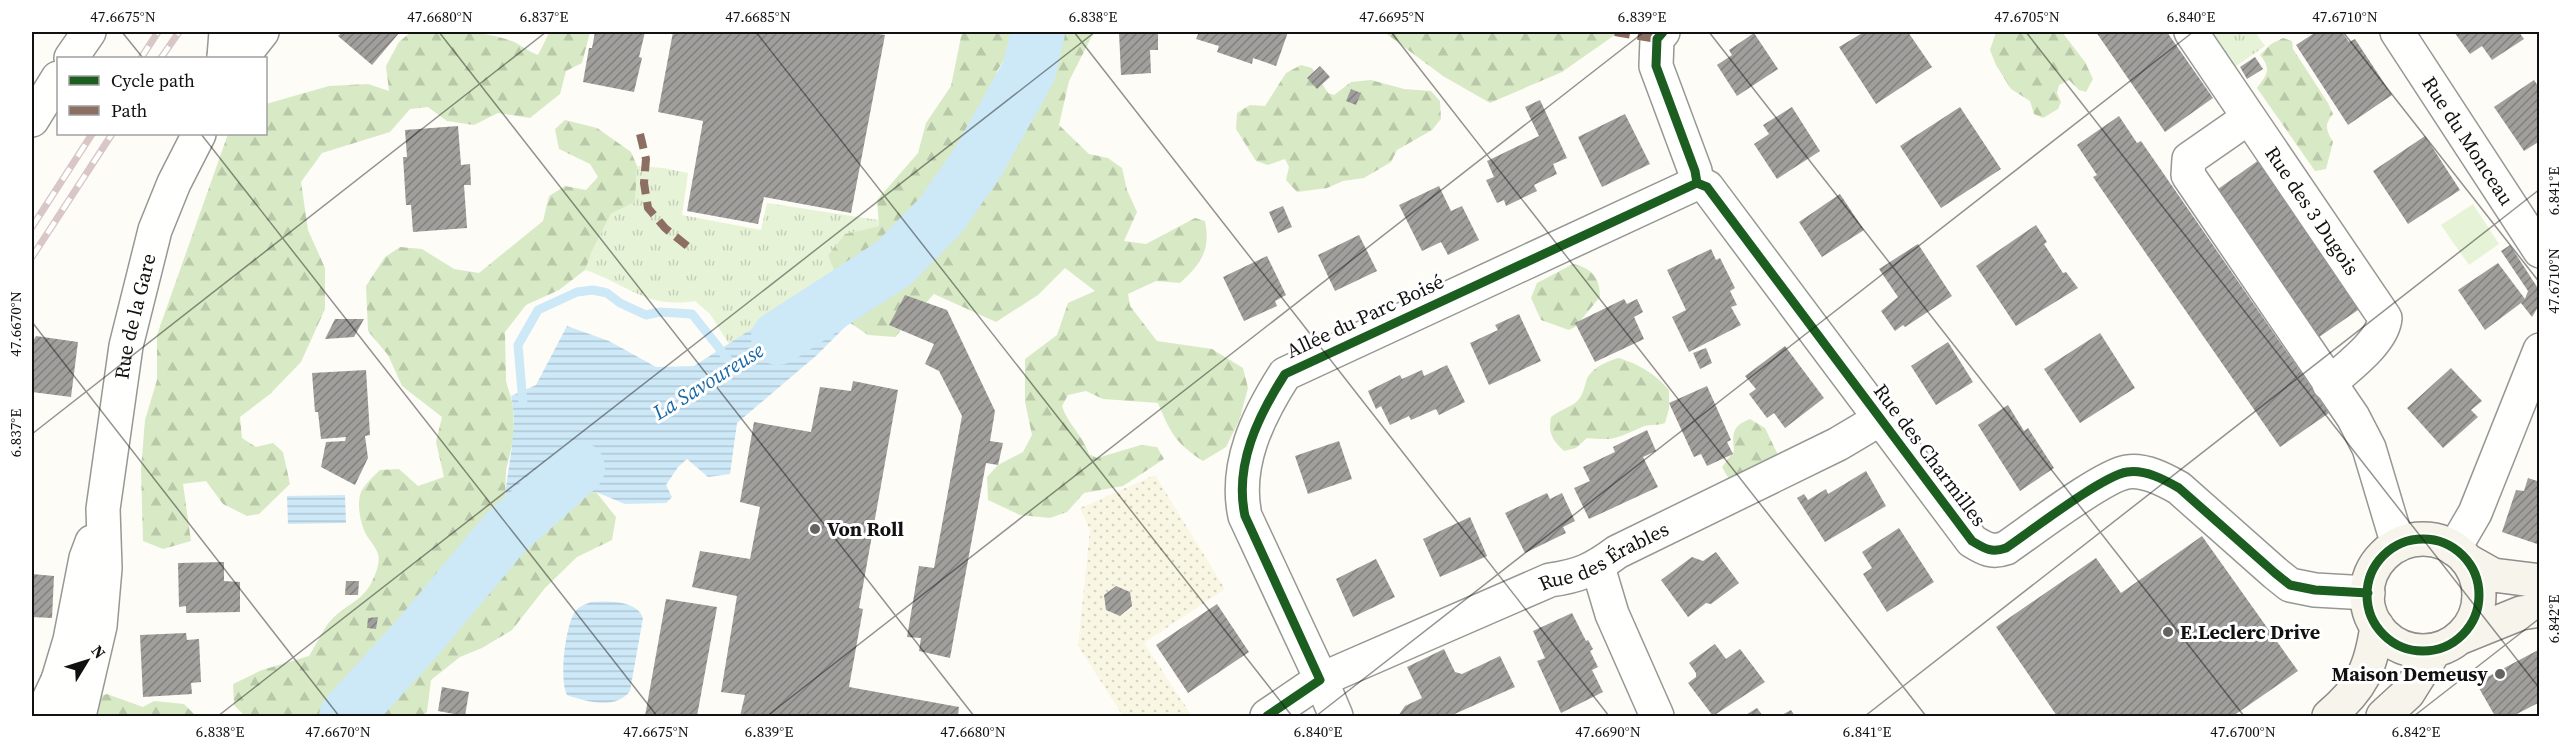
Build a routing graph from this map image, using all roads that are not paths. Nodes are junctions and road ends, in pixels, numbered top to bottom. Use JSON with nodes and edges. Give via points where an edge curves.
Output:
{"nodes":[{"id":1,"x":89,"y":32,"type":"edge"},
{"id":2,"x":262,"y":32,"type":"edge"},
{"id":3,"x":1663,"y":32,"type":"edge"},
{"id":4,"x":2191,"y":32,"type":"edge"},
{"id":5,"x":2397,"y":32,"type":"edge"},
{"id":6,"x":225,"y":49,"type":"edge"},
{"id":7,"x":73,"y":57,"type":"edge"},
{"id":8,"x":57,"y":80,"type":"edge"},
{"id":9,"x":2248,"y":118,"type":"junction"},
{"id":10,"x":32,"y":120,"type":"edge"},
{"id":11,"x":198,"y":135,"type":"edge"},
{"id":12,"x":1697,"y":183,"type":"junction"},
{"id":13,"x":2540,"y":251,"type":"edge"},
{"id":14,"x":2540,"y":350,"type":"edge"},
{"id":15,"x":2329,"y":384,"type":"junction"},
{"id":16,"x":1880,"y":419,"type":"junction"},
{"id":17,"x":103,"y":509,"type":"junction"},
{"id":18,"x":2398,"y":544,"type":"junction"},
{"id":19,"x":2461,"y":555,"type":"junction"},
{"id":20,"x":1598,"y":567,"type":"junction"},
{"id":21,"x":2540,"y":581,"type":"edge"},
{"id":22,"x":2367,"y":593,"type":"junction"},
{"id":23,"x":2540,"y":610,"type":"edge"},
{"id":24,"x":2377,"y":626,"type":"junction"},
{"id":25,"x":2447,"y":644,"type":"junction"},
{"id":26,"x":58,"y":680,"type":"junction"},
{"id":27,"x":1320,"y":680,"type":"junction"},
{"id":28,"x":41,"y":717,"type":"edge"},
{"id":29,"x":62,"y":717,"type":"edge"},
{"id":30,"x":79,"y":717,"type":"edge"},
{"id":31,"x":1267,"y":717,"type":"edge"},
{"id":32,"x":1336,"y":717,"type":"edge"},
{"id":33,"x":1657,"y":717,"type":"edge"},
{"id":34,"x":2329,"y":717,"type":"edge"},
{"id":35,"x":2383,"y":717,"type":"edge"}],
"edges":[{"from":1,"to":7,"type":"street"},
{"from":2,"to":6,"type":"street","via":[[243,56]]},
{"from":3,"to":12,"type":"street","via":[[1657,39],[1656,66]]},
{"from":4,"to":9,"type":"street","name":"Rue des 3 Dugois"},
{"from":5,"to":13,"type":"street","name":"Rue du Monceau"},
{"from":8,"to":10,"type":"street"},
{"from":9,"to":15,"type":"street","name":"Rue des 3 Dugois","via":[[2385,318],[2378,337]]},
{"from":9,"to":15,"type":"street","via":[[2189,159],[2188,176]]},
{"from":11,"to":17,"type":"street","name":"Rue de la Gare","via":[[155,230],[139,289],[126,346]]},
{"from":12,"to":16,"type":"street","name":"Rue des Charmilles","via":[[1707,188]]},
{"from":12,"to":27,"type":"street","name":"Allée du Parc Boisé","via":[[1285,374],[1265,405],[1249,445],[1242,500],[1245,516]]},
{"from":14,"to":19,"type":"street"},
{"from":15,"to":18,"type":"street","via":[[2369,448]]},
{"from":16,"to":20,"type":"street","name":"Rue des Érables","via":[[1838,444],[1617,552]]},
{"from":16,"to":22,"type":"street","name":"Rue des Charmilles","via":[[1972,541],[1985,549],[2006,548],[2114,477],[2136,471],[2179,488],[2290,585]]},
{"from":17,"to":26,"type":"street","name":"Rue de la Gare","via":[[86,558]]},
{"from":17,"to":30,"type":"street","name":"Rue de la Gare","via":[[105,568],[100,626]]},
{"from":18,"to":19,"type":"main road","via":[[2429,539],[2444,543]]},
{"from":18,"to":22,"type":"main road","via":[[2376,564]]},
{"from":19,"to":21,"type":"main road","via":[[2493,575]]},
{"from":19,"to":25,"type":"main road","via":[[2476,576],[2478,601],[2470,625]]},
{"from":20,"to":27,"type":"street","name":"Rue des Érables","via":[[1575,577],[1550,580]]},
{"from":20,"to":33,"type":"street","via":[[1612,614]]},
{"from":22,"to":24,"type":"main road"},
{"from":23,"to":25,"type":"main road","via":[[2521,613]]},
{"from":24,"to":25,"type":"main road","via":[[2402,646],[2418,650]]},
{"from":24,"to":34,"type":"main road","via":[[2365,676],[2349,699]]},
{"from":25,"to":35,"type":"main road"},
{"from":26,"to":28,"type":"street"},
{"from":26,"to":29,"type":"street","name":"Rue de la Gare","via":[[66,701]]},
{"from":27,"to":31,"type":"street","name":"Rue des Érables"},
{"from":27,"to":32,"type":"street","name":"Allée du Parc Boisé"}]}
